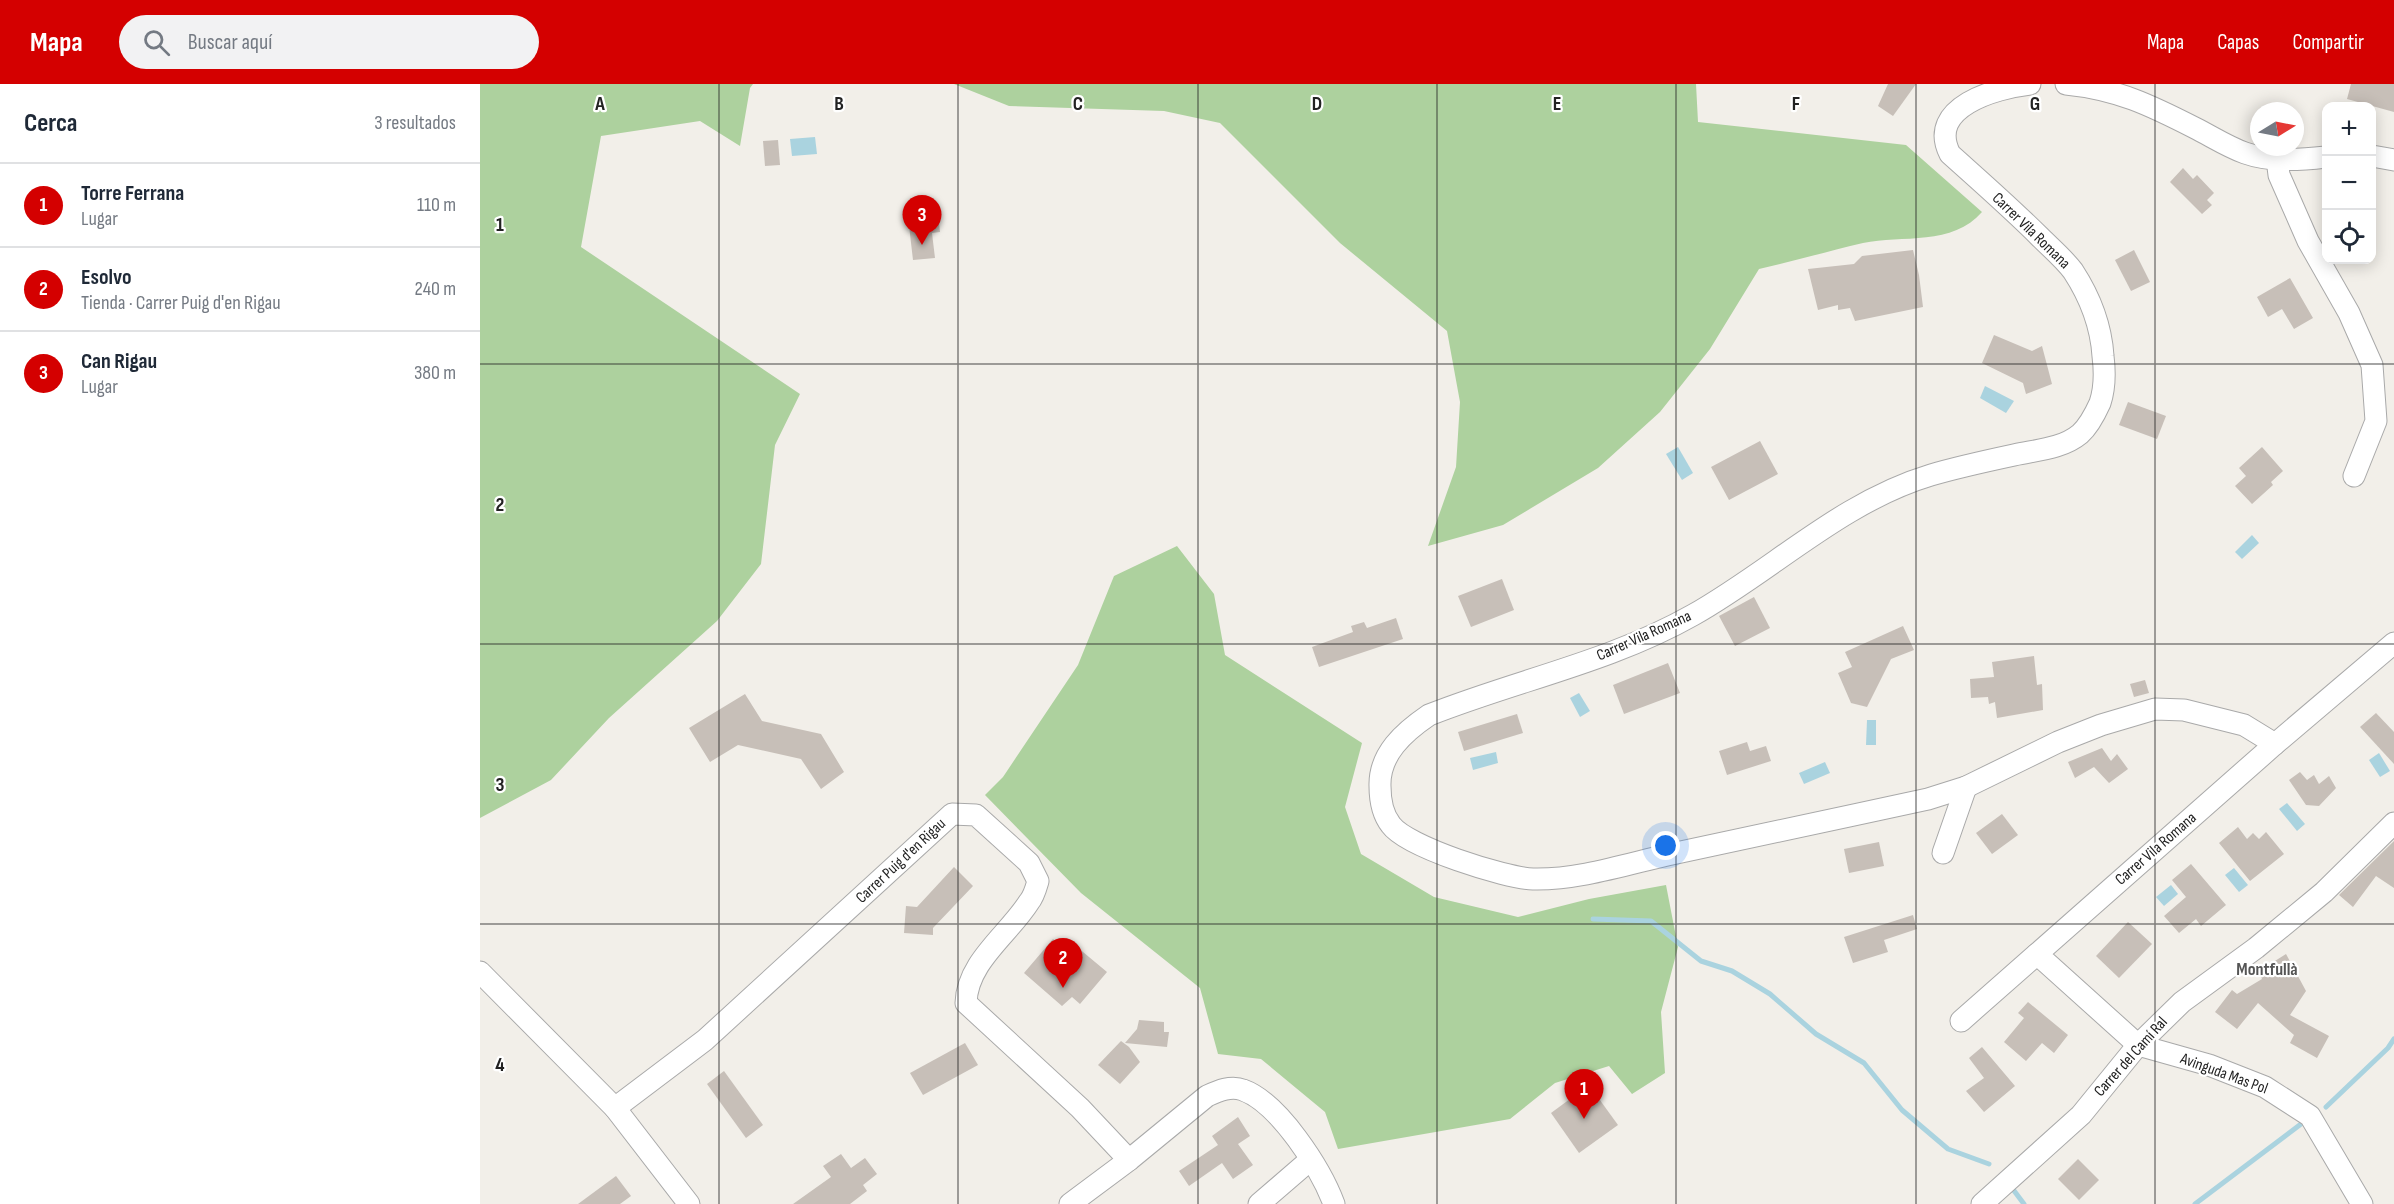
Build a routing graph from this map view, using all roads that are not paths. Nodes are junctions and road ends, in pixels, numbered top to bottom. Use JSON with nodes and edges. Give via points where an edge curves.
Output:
{"nodes":[{"id":1,"x":2030,"y":84,"type":"edge"},
{"id":2,"x":2066,"y":84,"type":"edge"},
{"id":3,"x":2322,"y":157,"type":"edge"},
{"id":4,"x":2376,"y":157,"type":"edge"},
{"id":5,"x":2277,"y":159,"type":"junction"},
{"id":6,"x":2394,"y":159,"type":"edge"},
{"id":7,"x":2354,"y":476,"type":"dead end"},
{"id":8,"x":2394,"y":644,"type":"edge"},
{"id":9,"x":2275,"y":744,"type":"junction"},
{"id":10,"x":1966,"y":787,"type":"junction"},
{"id":11,"x":2394,"y":823,"type":"edge"},
{"id":12,"x":1943,"y":853,"type":"dead end"},
{"id":13,"x":2037,"y":954,"type":"junction"},
{"id":14,"x":480,"y":972,"type":"edge"},
{"id":15,"x":1961,"y":1021,"type":"dead end"},
{"id":16,"x":2138,"y":1045,"type":"junction"},
{"id":17,"x":615,"y":1108,"type":"junction"},
{"id":18,"x":1310,"y":1160,"type":"junction"},
{"id":19,"x":1129,"y":1161,"type":"junction"},
{"id":20,"x":689,"y":1204,"type":"edge"},
{"id":21,"x":1070,"y":1204,"type":"edge"},
{"id":22,"x":1260,"y":1204,"type":"edge"},
{"id":23,"x":1334,"y":1204,"type":"edge"},
{"id":24,"x":1982,"y":1204,"type":"edge"},
{"id":25,"x":2362,"y":1204,"type":"edge"}],
"edges":[{"from":1,"to":10,"type":"street","name":"Carrer Vila Romana","via":[[1997,91],[1958,110],[1943,132],[1944,144],[2072,269],[2086,292],[2102,341],[2105,376],[2101,401],[2080,434],[2055,447],[1950,470],[1900,486],[1830,523],[1695,614],[1643,641],[1429,715],[1393,746],[1383,766],[1380,785],[1390,825],[1405,838],[1505,875],[1533,879],[1597,871],[1928,799]]},
{"from":2,"to":5,"type":"street","via":[[2123,95],[2244,153]]},
{"from":3,"to":5,"type":"street"},
{"from":4,"to":6,"type":"street"},
{"from":5,"to":7,"type":"street","via":[[2279,175],[2308,241],[2349,313],[2372,365],[2376,421]]},
{"from":8,"to":9,"type":"street","name":"Carrer Vila Romana"},
{"from":9,"to":10,"type":"street","name":"Carrer Vila Romana","via":[[2244,725],[2184,710],[2155,709],[2058,742]]},
{"from":9,"to":13,"type":"street","name":"Carrer Vila Romana"},
{"from":10,"to":12,"type":"street"},
{"from":11,"to":16,"type":"street","name":"Carrer del Camí Ral","via":[[2324,892],[2182,1002]]},
{"from":13,"to":15,"type":"street","name":"Carrer Vila Romana"},
{"from":13,"to":16,"type":"street"},
{"from":14,"to":17,"type":"street"},
{"from":16,"to":24,"type":"street","name":"Carrer del Camí Ral","via":[[2080,1115]]},
{"from":16,"to":25,"type":"street","name":"Avinguda Mas Pol","via":[[2209,1065],[2265,1087],[2310,1116]]},
{"from":17,"to":19,"type":"street","name":"Carrer Puig d'en Rigau","via":[[705,1040],[952,814],[976,816],[1029,863],[1038,881],[1031,900],[981,961],[966,987],[966,1004],[1080,1108]]},
{"from":17,"to":20,"type":"street"},
{"from":18,"to":19,"type":"street","via":[[1288,1128],[1260,1099],[1240,1088],[1221,1089],[1207,1096]]},
{"from":18,"to":22,"type":"street"},
{"from":18,"to":23,"type":"street"},
{"from":19,"to":21,"type":"street"}]}
